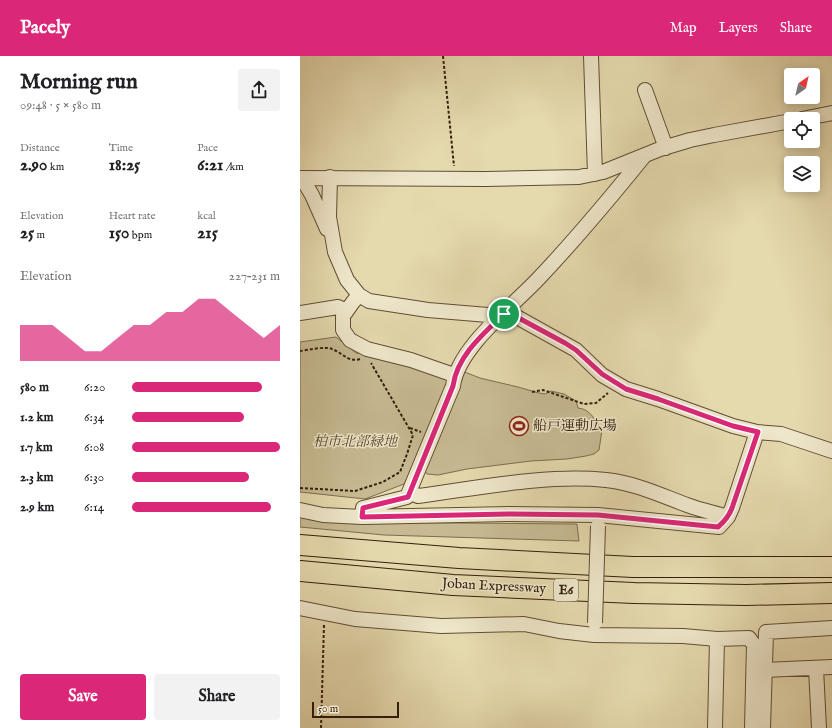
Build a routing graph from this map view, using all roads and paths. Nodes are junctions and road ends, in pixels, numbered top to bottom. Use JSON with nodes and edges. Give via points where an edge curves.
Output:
{"nodes":[{"id":1,"x":443,"y":56,"type":"edge"},
{"id":2,"x":591,"y":56,"type":"edge"},
{"id":3,"x":645,"y":90,"type":"dead end"},
{"id":4,"x":832,"y":113,"type":"edge"},
{"id":5,"x":820,"y":115,"type":"edge"},
{"id":6,"x":784,"y":122,"type":"edge"},
{"id":7,"x":666,"y":148,"type":"junction"},
{"id":8,"x":645,"y":155,"type":"junction"},
{"id":9,"x":595,"y":174,"type":"junction"},
{"id":10,"x":330,"y":177,"type":"junction"},
{"id":11,"x":301,"y":178,"type":"edge"},
{"id":12,"x":456,"y":179,"type":"junction"},
{"id":13,"x":333,"y":242,"type":"junction"},
{"id":14,"x":359,"y":295,"type":"junction"},
{"id":15,"x":346,"y":311,"type":"junction"},
{"id":16,"x":300,"y":313,"type":"edge"},
{"id":17,"x":504,"y":314,"type":"junction"},
{"id":18,"x":300,"y":351,"type":"edge"},
{"id":19,"x":364,"y":357,"type":"dead end"},
{"id":20,"x":370,"y":359,"type":"dead end"},
{"id":21,"x":454,"y":375,"type":"junction"},
{"id":22,"x":614,"y":383,"type":"junction"},
{"id":23,"x":532,"y":392,"type":"dead end"},
{"id":24,"x":409,"y":428,"type":"junction"},
{"id":25,"x":417,"y":431,"type":"dead end"},
{"id":26,"x":758,"y":432,"type":"junction"},
{"id":27,"x":832,"y":452,"type":"edge"},
{"id":28,"x":300,"y":488,"type":"edge"},
{"id":29,"x":410,"y":492,"type":"junction"},
{"id":30,"x":300,"y":510,"type":"edge"},
{"id":31,"x":362,"y":517,"type":"junction"},
{"id":32,"x":728,"y":517,"type":"junction"},
{"id":33,"x":598,"y":521,"type":"junction"},
{"id":34,"x":300,"y":545,"type":"edge"},
{"id":35,"x":832,"y":567,"type":"edge"},
{"id":36,"x":300,"y":571,"type":"edge"},
{"id":37,"x":832,"y":593,"type":"edge"},
{"id":38,"x":300,"y":608,"type":"edge"},
{"id":39,"x":325,"y":613,"type":"junction"},
{"id":40,"x":832,"y":628,"type":"edge"},
{"id":41,"x":595,"y":629,"type":"junction"},
{"id":42,"x":717,"y":639,"type":"junction"},
{"id":43,"x":832,"y":667,"type":"edge"},
{"id":44,"x":816,"y":668,"type":"junction"},
{"id":45,"x":764,"y":670,"type":"junction"},
{"id":46,"x":321,"y":728,"type":"edge"},
{"id":47,"x":715,"y":728,"type":"edge"},
{"id":48,"x":752,"y":728,"type":"edge"},
{"id":49,"x":763,"y":728,"type":"edge"},
{"id":50,"x":819,"y":728,"type":"edge"}],
"edges":[{"from":1,"to":12,"type":"path"},
{"from":2,"to":9,"type":"street"},
{"from":3,"to":7,"type":"street"},
{"from":4,"to":5,"type":"street"},
{"from":6,"to":7,"type":"street","via":[[714,135]]},
{"from":7,"to":8,"type":"street"},
{"from":8,"to":9,"type":"street"},
{"from":8,"to":17,"type":"street","via":[[540,278]]},
{"from":9,"to":12,"type":"street","via":[[557,178]]},
{"from":10,"to":11,"type":"street"},
{"from":10,"to":12,"type":"street"},
{"from":10,"to":13,"type":"street","via":[[329,217]]},
{"from":11,"to":13,"type":"street","via":[[312,195]]},
{"from":13,"to":14,"type":"street","via":[[347,280]]},
{"from":14,"to":15,"type":"street"},
{"from":14,"to":17,"type":"street","via":[[369,301],[428,310]]},
{"from":15,"to":16,"type":"street","via":[[338,307]]},
{"from":15,"to":21,"type":"street","via":[[343,316],[343,330],[350,340],[366,349],[411,360]]},
{"from":17,"to":21,"type":"street","via":[[474,343]]},
{"from":17,"to":22,"type":"street","via":[[515,316],[565,343]]},
{"from":18,"to":19,"type":"path","via":[[331,348],[346,358],[358,360]]},
{"from":20,"to":24,"type":"path"},
{"from":21,"to":29,"type":"street","via":[[453,386]]},
{"from":22,"to":23,"type":"path","via":[[608,393],[596,403],[590,404],[543,390]]},
{"from":22,"to":26,"type":"street","via":[[733,426]]},
{"from":24,"to":25,"type":"path"},
{"from":24,"to":28,"type":"path","via":[[413,435],[400,472],[383,482],[355,491]]},
{"from":26,"to":27,"type":"street","via":[[781,434]]},
{"from":26,"to":32,"type":"street"},
{"from":29,"to":31,"type":"street","via":[[408,497],[363,508]]},
{"from":29,"to":32,"type":"street","via":[[418,496],[531,481],[607,480],[643,487],[689,506]]},
{"from":30,"to":31,"type":"street","via":[[323,515]]},
{"from":31,"to":33,"type":"street","via":[[509,514]]},
{"from":32,"to":33,"type":"street","via":[[718,527]]},
{"from":33,"to":41,"type":"street","bridge":true},
{"from":34,"to":35,"type":"highway","name":"Joban Expressway","number":"E6","via":[[459,558],[633,567]]},
{"from":36,"to":37,"type":"highway","name":"Joban Expressway","number":"E6","via":[[461,586],[738,595]]},
{"from":38,"to":39,"type":"street"},
{"from":39,"to":41,"type":"street","via":[[440,626],[524,624],[559,631]]},
{"from":39,"to":46,"type":"path"},
{"from":40,"to":45,"type":"street","via":[[766,632]]},
{"from":41,"to":42,"type":"street"},
{"from":42,"to":47,"type":"street"},
{"from":42,"to":48,"type":"street","via":[[749,638],[754,645]]},
{"from":43,"to":44,"type":"street"},
{"from":44,"to":45,"type":"street"},
{"from":44,"to":50,"type":"street"},
{"from":45,"to":49,"type":"street"}]}
